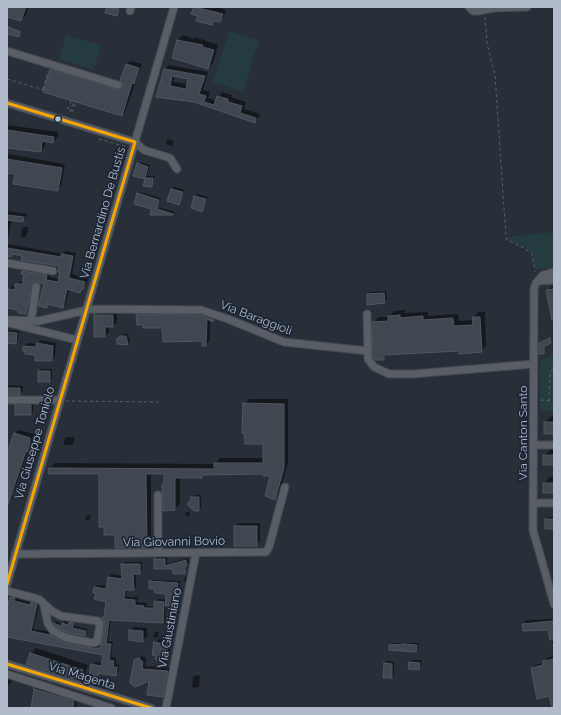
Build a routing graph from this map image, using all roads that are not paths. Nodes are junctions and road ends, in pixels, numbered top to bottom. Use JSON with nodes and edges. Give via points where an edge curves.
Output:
{"nodes":[{"id":1,"x":174,"y":7,"type":"edge"},
{"id":2,"x":469,"y":7,"type":"edge"},
{"id":3,"x":526,"y":7,"type":"edge"},
{"id":4,"x":7,"y":51,"type":"edge"},
{"id":5,"x":118,"y":85,"type":"dead end"},
{"id":6,"x":7,"y":103,"type":"edge"},
{"id":7,"x":135,"y":142,"type":"junction"},
{"id":8,"x":177,"y":169,"type":"dead end"},
{"id":9,"x":7,"y":263,"type":"edge"},
{"id":10,"x":53,"y":271,"type":"dead end"},
{"id":11,"x":554,"y":272,"type":"edge"},
{"id":12,"x":538,"y":280,"type":"junction"},
{"id":13,"x":554,"y":280,"type":"edge"},
{"id":14,"x":36,"y":287,"type":"dead end"},
{"id":15,"x":86,"y":309,"type":"junction"},
{"id":16,"x":367,"y":314,"type":"dead end"},
{"id":17,"x":7,"y":321,"type":"edge"},
{"id":18,"x":30,"y":321,"type":"junction"},
{"id":19,"x":77,"y":340,"type":"junction"},
{"id":20,"x":368,"y":351,"type":"junction"},
{"id":21,"x":534,"y":364,"type":"junction"},
{"id":22,"x":7,"y":400,"type":"edge"},
{"id":23,"x":59,"y":400,"type":"junction"},
{"id":24,"x":534,"y":445,"type":"junction"},
{"id":25,"x":554,"y":445,"type":"edge"},
{"id":26,"x":285,"y":487,"type":"dead end"},
{"id":27,"x":158,"y":495,"type":"dead end"},
{"id":28,"x":533,"y":503,"type":"junction"},
{"id":29,"x":554,"y":503,"type":"edge"},
{"id":30,"x":158,"y":553,"type":"junction"},
{"id":31,"x":196,"y":553,"type":"junction"},
{"id":32,"x":15,"y":554,"type":"junction"},
{"id":33,"x":7,"y":584,"type":"edge"},
{"id":34,"x":7,"y":590,"type":"edge"},
{"id":35,"x":554,"y":604,"type":"edge"},
{"id":36,"x":44,"y":605,"type":"junction"},
{"id":37,"x":7,"y":664,"type":"edge"},
{"id":38,"x":7,"y":674,"type":"edge"},
{"id":39,"x":124,"y":700,"type":"junction"},
{"id":40,"x":111,"y":708,"type":"edge"},
{"id":41,"x":122,"y":708,"type":"edge"},
{"id":42,"x":151,"y":708,"type":"edge"},
{"id":43,"x":166,"y":708,"type":"edge"}],
"edges":[{"from":1,"to":7,"type":"street","name":"Via Bernardino De Bustis"},
{"from":2,"to":3,"type":"street","via":[[474,11]]},
{"from":4,"to":5,"type":"street"},
{"from":6,"to":7,"type":"street"},
{"from":7,"to":8,"type":"street","via":[[144,150],[170,158]]},
{"from":7,"to":15,"type":"street","name":"Via Bernardino De Bustis"},
{"from":9,"to":10,"type":"street"},
{"from":11,"to":12,"type":"street","via":[[546,273]]},
{"from":12,"to":13,"type":"street"},
{"from":12,"to":21,"type":"street","name":"Via Canton Santo","via":[[534,289]]},
{"from":14,"to":18,"type":"street"},
{"from":15,"to":18,"type":"street","name":"Via Baraggioli"},
{"from":15,"to":19,"type":"street","name":"Via Giuseppe Toniolo"},
{"from":15,"to":20,"type":"street","name":"Via Baraggioli","via":[[201,310],[228,318],[284,342]]},
{"from":16,"to":20,"type":"street"},
{"from":17,"to":18,"type":"street","name":"Via Baraggioli"},
{"from":17,"to":19,"type":"street","name":"Via Baraggioli"},
{"from":19,"to":23,"type":"street","name":"Via Giuseppe Toniolo"},
{"from":20,"to":21,"type":"street","via":[[368,359],[374,367],[393,374]]},
{"from":21,"to":24,"type":"street","name":"Via Canton Santo"},
{"from":22,"to":23,"type":"street"},
{"from":23,"to":32,"type":"street","name":"Via Giuseppe Toniolo"},
{"from":24,"to":25,"type":"street"},
{"from":24,"to":28,"type":"street","name":"Via Canton Santo"},
{"from":26,"to":31,"type":"street","name":"Via Giovanni Bovio","via":[[266,552]]},
{"from":27,"to":30,"type":"street"},
{"from":28,"to":29,"type":"street"},
{"from":28,"to":35,"type":"street","name":"Via Canton Santo","via":[[533,534]]},
{"from":30,"to":31,"type":"street","name":"Via Giovanni Bovio"},
{"from":30,"to":32,"type":"street","name":"Via Giovanni Bovio"},
{"from":31,"to":43,"type":"street","name":"Via Giustiniano"},
{"from":32,"to":33,"type":"street","name":"Via Giuseppe Toniolo"},
{"from":34,"to":36,"type":"street","via":[[35,598]]},
{"from":36,"to":36,"type":"street","via":[[48,624],[53,631],[67,638],[97,642],[100,624],[98,621],[61,616]]},
{"from":37,"to":39,"type":"street","name":"Via Magenta"},
{"from":38,"to":40,"type":"street","name":"Via Magenta"},
{"from":39,"to":41,"type":"street"},
{"from":39,"to":42,"type":"street","name":"Via Magenta"}]}
